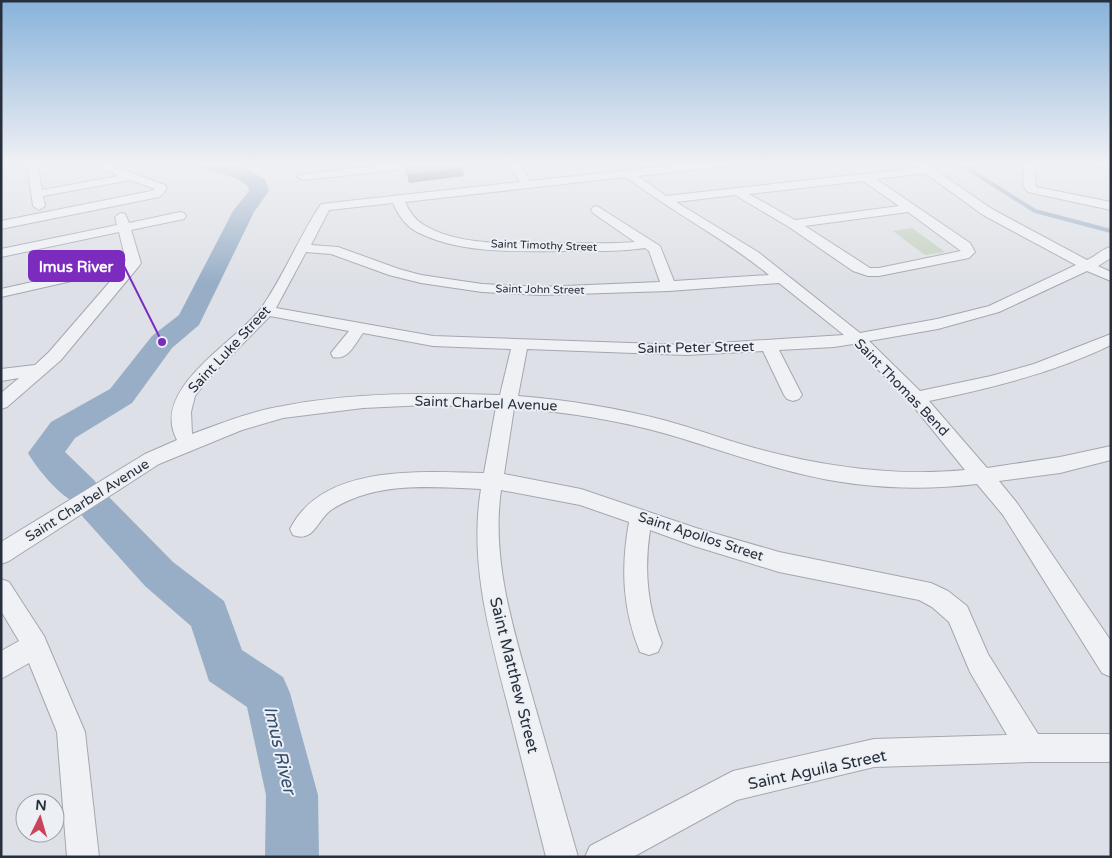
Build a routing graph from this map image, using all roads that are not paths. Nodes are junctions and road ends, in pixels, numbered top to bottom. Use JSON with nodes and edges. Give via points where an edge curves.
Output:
{"nodes":[{"id":1,"x":39,"y":203,"type":"edge"},
{"id":2,"x":110,"y":203,"type":"edge"},
{"id":3,"x":361,"y":203,"type":"edge"},
{"id":4,"x":399,"y":203,"type":"edge"},
{"id":5,"x":669,"y":203,"type":"edge"},
{"id":6,"x":757,"y":203,"type":"edge"},
{"id":7,"x":903,"y":203,"type":"edge"},
{"id":8,"x":973,"y":203,"type":"edge"},
{"id":9,"x":1096,"y":203,"type":"edge"},
{"id":10,"x":1111,"y":206,"type":"edge"},
{"id":11,"x":325,"y":207,"type":"joint"},
{"id":12,"x":910,"y":208,"type":"junction"},
{"id":13,"x":596,"y":210,"type":"dead end"},
{"id":14,"x":180,"y":216,"type":"dead end"},
{"id":15,"x":41,"y":217,"type":"junction"},
{"id":16,"x":122,"y":222,"type":"junction"},
{"id":17,"x":793,"y":224,"type":"junction"},
{"id":18,"x":1,"y":225,"type":"edge"},
{"id":19,"x":648,"y":244,"type":"junction"},
{"id":20,"x":302,"y":248,"type":"junction"},
{"id":21,"x":1110,"y":251,"type":"edge"},
{"id":22,"x":1,"y":253,"type":"edge"},
{"id":23,"x":134,"y":263,"type":"junction"},
{"id":24,"x":1087,"y":266,"type":"junction"},
{"id":25,"x":1111,"y":277,"type":"edge"},
{"id":26,"x":783,"y":278,"type":"junction"},
{"id":27,"x":669,"y":287,"type":"junction"},
{"id":28,"x":1,"y":293,"type":"edge"},
{"id":29,"x":267,"y":311,"type":"junction"},
{"id":30,"x":359,"y":328,"type":"junction"},
{"id":31,"x":858,"y":339,"type":"junction"},
{"id":32,"x":1111,"y":339,"type":"edge"},
{"id":33,"x":520,"y":343,"type":"junction"},
{"id":34,"x":768,"y":345,"type":"junction"},
{"id":35,"x":339,"y":353,"type":"dead end"},
{"id":36,"x":42,"y":369,"type":"junction"},
{"id":37,"x":1,"y":375,"type":"edge"},
{"id":38,"x":792,"y":395,"type":"dead end"},
{"id":39,"x":916,"y":398,"type":"junction"},
{"id":40,"x":507,"y":401,"type":"junction"},
{"id":41,"x":1,"y":403,"type":"edge"},
{"id":42,"x":188,"y":442,"type":"junction"},
{"id":43,"x":1111,"y":444,"type":"edge"},
{"id":44,"x":1111,"y":453,"type":"edge"},
{"id":45,"x":152,"y":459,"type":"joint"},
{"id":46,"x":1028,"y":468,"type":"junction"},
{"id":47,"x":983,"y":476,"type":"junction"},
{"id":48,"x":493,"y":481,"type":"junction"},
{"id":49,"x":641,"y":517,"type":"junction"},
{"id":50,"x":301,"y":529,"type":"dead end"},
{"id":51,"x":9,"y":550,"type":"edge"},
{"id":52,"x":1,"y":589,"type":"edge"},
{"id":53,"x":649,"y":643,"type":"dead end"},
{"id":54,"x":35,"y":645,"type":"junction"},
{"id":55,"x":1111,"y":664,"type":"edge"},
{"id":56,"x":1,"y":666,"type":"edge"},
{"id":57,"x":1031,"y":748,"type":"junction"},
{"id":58,"x":1111,"y":748,"type":"edge"},
{"id":59,"x":83,"y":857,"type":"edge"},
{"id":60,"x":562,"y":857,"type":"edge"},
{"id":61,"x":601,"y":857,"type":"edge"}],
"edges":[{"from":1,"to":15,"type":"street"},
{"from":2,"to":15,"type":"street"},
{"from":3,"to":11,"type":"street"},
{"from":4,"to":19,"type":"street","name":"Saint Timothy Street","via":[[409,219],[440,237],[526,246]]},
{"from":5,"to":26,"type":"street","name":"Saint Thomas Bend","via":[[724,235]]},
{"from":6,"to":17,"type":"street"},
{"from":7,"to":12,"type":"street"},
{"from":8,"to":24,"type":"street","via":[[994,218]]},
{"from":9,"to":10,"type":"street"},
{"from":11,"to":20,"type":"street","name":"Saint Luke Street"},
{"from":12,"to":17,"type":"street"},
{"from":12,"to":17,"type":"street","via":[[965,246],[968,252],[868,272]]},
{"from":13,"to":19,"type":"street"},
{"from":14,"to":16,"type":"street"},
{"from":15,"to":18,"type":"street"},
{"from":16,"to":22,"type":"street"},
{"from":16,"to":23,"type":"street"},
{"from":19,"to":27,"type":"street","via":[[655,249]]},
{"from":20,"to":27,"type":"street","name":"Saint John Street","via":[[333,250],[394,272],[450,284],[541,290]]},
{"from":20,"to":29,"type":"street","name":"Saint Luke Street"},
{"from":21,"to":24,"type":"street","name":"Saint Peter Street"},
{"from":23,"to":28,"type":"street"},
{"from":23,"to":36,"type":"street"},
{"from":24,"to":25,"type":"street"},
{"from":24,"to":31,"type":"street","name":"Saint Peter Street","via":[[994,308],[938,324]]},
{"from":26,"to":27,"type":"street","name":"Saint John Street"},
{"from":26,"to":31,"type":"street","name":"Saint Thomas Bend"},
{"from":29,"to":30,"type":"street","name":"Saint Peter Street"},
{"from":29,"to":42,"type":"street","name":"Saint Luke Street","via":[[186,395],[182,432]]},
{"from":30,"to":33,"type":"street","name":"Saint Peter Street","via":[[433,341]]},
{"from":30,"to":35,"type":"street"},
{"from":31,"to":34,"type":"street","name":"Saint Peter Street"},
{"from":31,"to":39,"type":"street","name":"Saint Thomas Bend"},
{"from":32,"to":39,"type":"street","via":[[1056,364],[1024,374]]},
{"from":33,"to":34,"type":"street","name":"Saint Peter Street","via":[[687,350]]},
{"from":33,"to":40,"type":"street","name":"Saint Matthew Street"},
{"from":34,"to":38,"type":"street"},
{"from":36,"to":37,"type":"street"},
{"from":36,"to":41,"type":"street"},
{"from":39,"to":47,"type":"street","name":"Saint Thomas Bend"},
{"from":40,"to":42,"type":"street","name":"Saint Charbel Avenue","via":[[426,399],[323,406],[273,415]]},
{"from":40,"to":47,"type":"street","name":"Saint Charbel Avenue","via":[[565,406],[623,417],[751,454],[846,475],[906,480]]},
{"from":40,"to":48,"type":"street","name":"Saint Matthew Street"},
{"from":42,"to":45,"type":"street","name":"Saint Charbel Avenue"},
{"from":43,"to":46,"type":"street","name":"Saint Charbel Avenue","via":[[1052,458]]},
{"from":44,"to":46,"type":"street","name":"Saint Charbel Avenue","via":[[1060,465]]},
{"from":45,"to":51,"type":"street","name":"Saint Charbel Avenue"},
{"from":46,"to":47,"type":"street","name":"Saint Charbel Avenue"},
{"from":47,"to":55,"type":"street","name":"Saint Thomas Bend","via":[[1010,509]]},
{"from":48,"to":49,"type":"street","name":"Saint Apollos Street","via":[[581,497]]},
{"from":48,"to":50,"type":"street","name":"Saint Apollos Street","via":[[403,479],[370,485],[322,505]]},
{"from":48,"to":60,"type":"street","name":"Saint Matthew Street","via":[[487,516],[496,612]]},
{"from":49,"to":53,"type":"street","via":[[634,578],[639,620]]},
{"from":49,"to":57,"type":"street","name":"Saint Apollos Street","via":[[694,537],[779,562],[923,590],[940,599],[958,614],[979,663]]},
{"from":52,"to":54,"type":"street"},
{"from":54,"to":56,"type":"street"},
{"from":54,"to":59,"type":"street","via":[[71,732]]},
{"from":57,"to":58,"type":"street","name":"Saint Aguila Street"},
{"from":57,"to":61,"type":"street","name":"Saint Aguila Street","via":[[874,753],[733,786]]}]}
